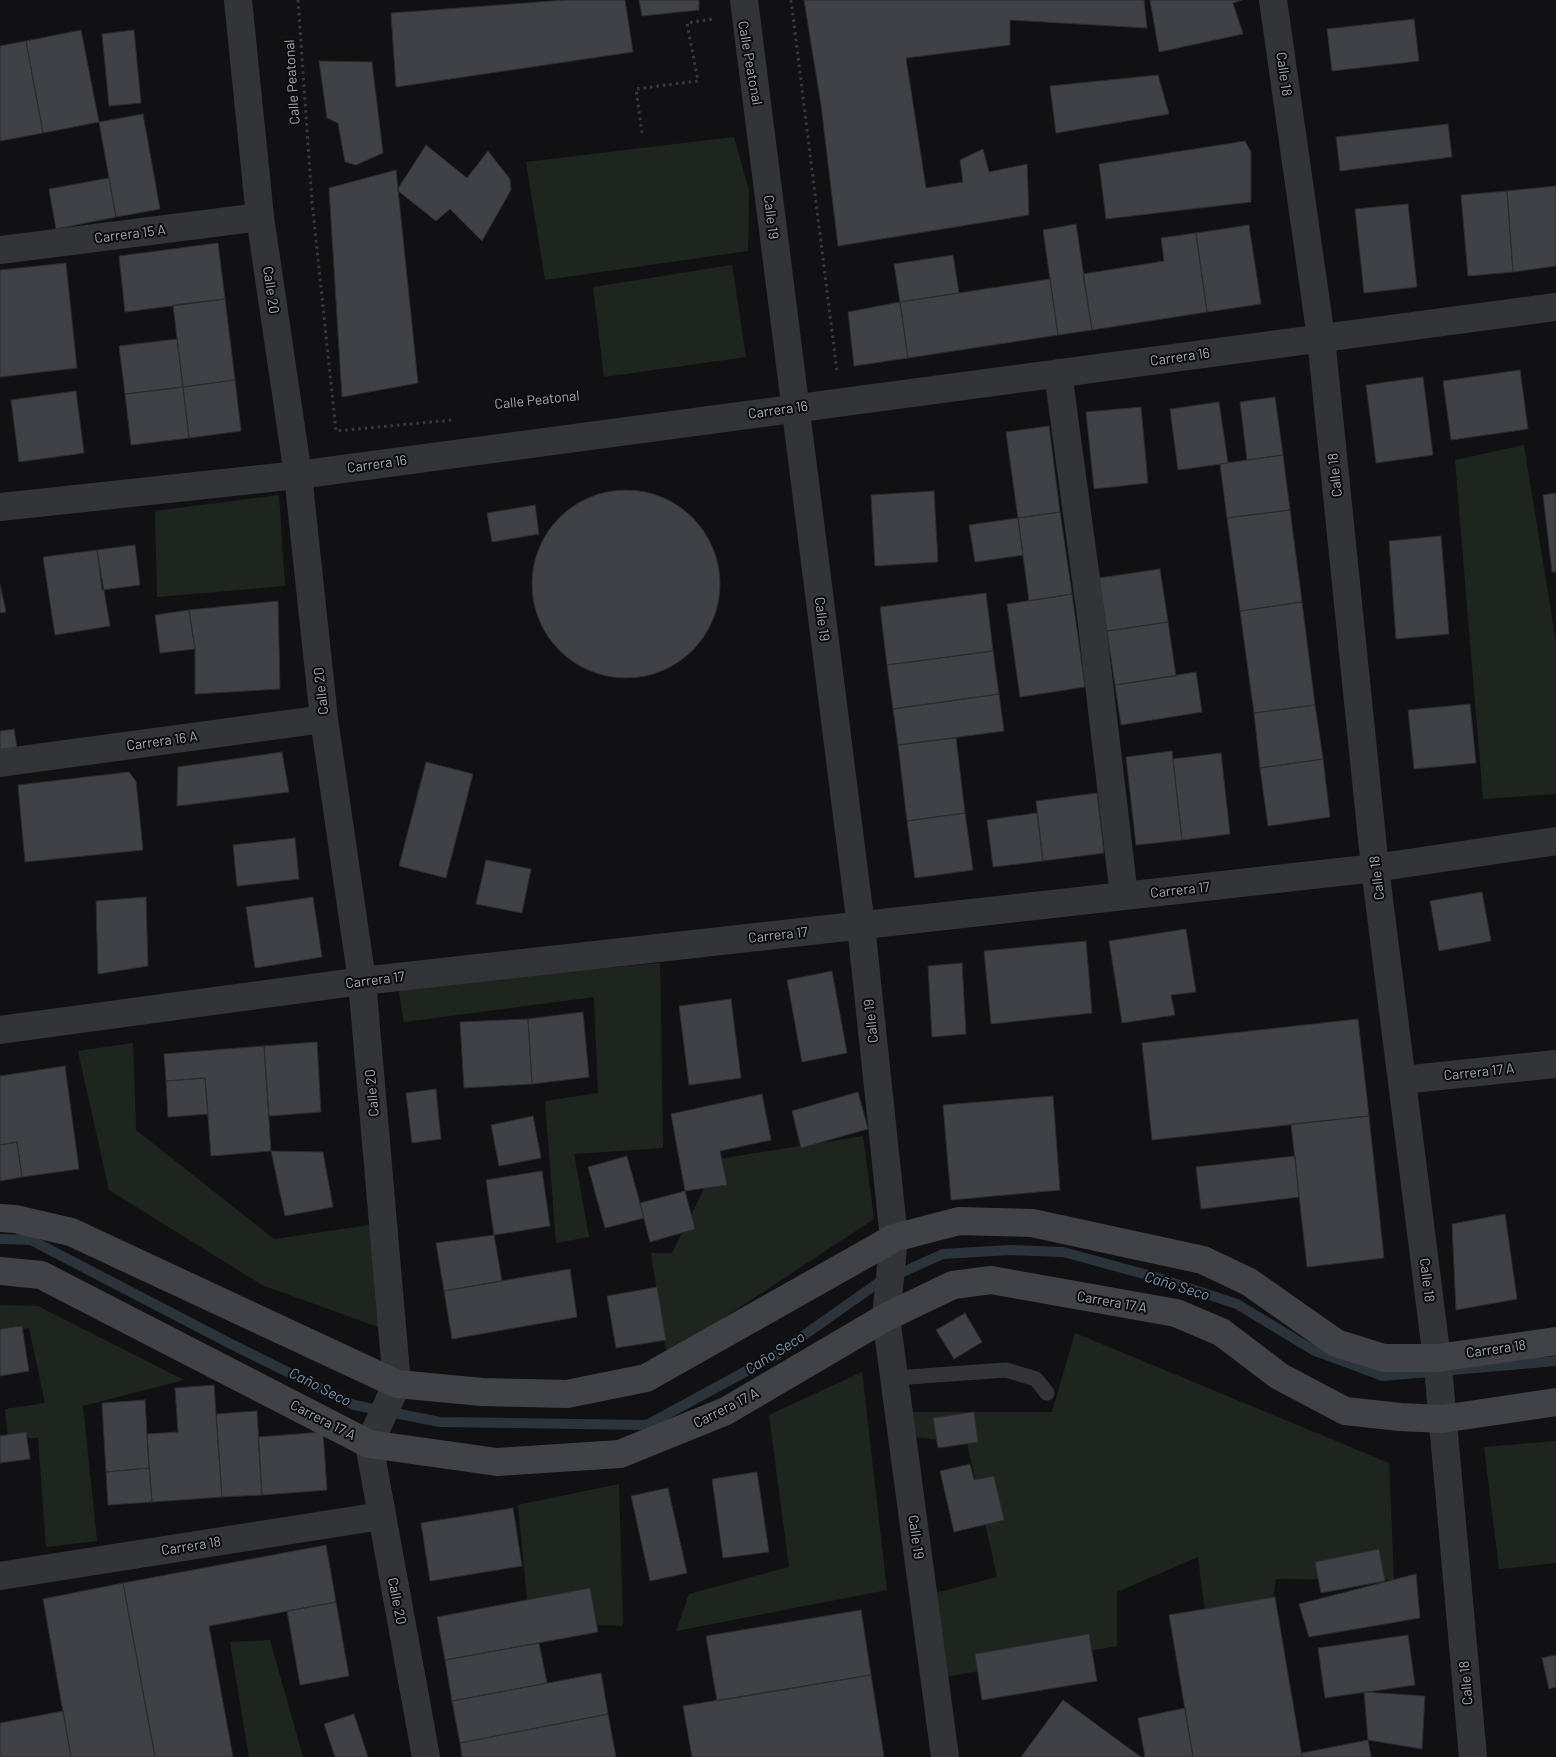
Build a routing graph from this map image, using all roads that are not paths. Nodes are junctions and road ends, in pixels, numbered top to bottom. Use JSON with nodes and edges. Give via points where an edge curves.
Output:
{"nodes":[{"id":1,"x":238,"y":0,"type":"edge"},
{"id":2,"x":744,"y":0,"type":"edge"},
{"id":3,"x":1273,"y":0,"type":"edge"},
{"id":4,"x":260,"y":217,"type":"junction"},
{"id":5,"x":0,"y":250,"type":"edge"},
{"id":6,"x":1556,"y":306,"type":"edge"},
{"id":7,"x":1321,"y":338,"type":"junction"},
{"id":8,"x":1058,"y":373,"type":"junction"},
{"id":9,"x":795,"y":408,"type":"junction"},
{"id":10,"x":298,"y":475,"type":"junction"},
{"id":11,"x":0,"y":507,"type":"edge"},
{"id":12,"x":324,"y":718,"type":"junction"},
{"id":13,"x":0,"y":763,"type":"edge"},
{"id":14,"x":1556,"y":841,"type":"edge"},
{"id":15,"x":1375,"y":868,"type":"junction"},
{"id":16,"x":1124,"y":896,"type":"junction"},
{"id":17,"x":861,"y":926,"type":"junction"},
{"id":18,"x":362,"y":981,"type":"junction"},
{"id":19,"x":0,"y":1030,"type":"edge"},
{"id":20,"x":1556,"y":1064,"type":"edge"},
{"id":21,"x":1402,"y":1080,"type":"junction"},
{"id":22,"x":0,"y":1218,"type":"edge"},
{"id":23,"x":894,"y":1247,"type":"junction"},
{"id":24,"x":0,"y":1272,"type":"edge"},
{"id":25,"x":886,"y":1308,"type":"junction"},
{"id":26,"x":1556,"y":1340,"type":"edge"},
{"id":27,"x":1438,"y":1362,"type":"junction"},
{"id":28,"x":894,"y":1378,"type":"junction"},
{"id":29,"x":394,"y":1389,"type":"junction"},
{"id":30,"x":1047,"y":1392,"type":"dead end"},
{"id":31,"x":1556,"y":1402,"type":"edge"},
{"id":32,"x":1442,"y":1414,"type":"junction"},
{"id":33,"x":372,"y":1436,"type":"junction"},
{"id":34,"x":381,"y":1516,"type":"junction"},
{"id":35,"x":0,"y":1576,"type":"edge"},
{"id":36,"x":426,"y":1757,"type":"edge"},
{"id":37,"x":945,"y":1757,"type":"edge"},
{"id":38,"x":1473,"y":1757,"type":"edge"}],
"edges":[{"from":1,"to":4,"type":"street","name":"Calle 20"},
{"from":2,"to":9,"type":"street","name":"Calle 19"},
{"from":3,"to":7,"type":"street","name":"Calle 18"},
{"from":4,"to":5,"type":"street","name":"Carrera 15 A"},
{"from":4,"to":10,"type":"street","name":"Calle 20"},
{"from":6,"to":7,"type":"street","name":"Carrera 16"},
{"from":7,"to":8,"type":"street","name":"Carrera 16"},
{"from":7,"to":15,"type":"street","name":"Calle 18"},
{"from":8,"to":9,"type":"street","name":"Carrera 16"},
{"from":8,"to":16,"type":"street"},
{"from":9,"to":10,"type":"street","name":"Carrera 16"},
{"from":9,"to":17,"type":"street","name":"Calle 19"},
{"from":10,"to":11,"type":"street","name":"Carrera 16"},
{"from":10,"to":12,"type":"street","name":"Calle 20"},
{"from":12,"to":13,"type":"street","name":"Carrera 16 A"},
{"from":12,"to":18,"type":"street","name":"Calle 20"},
{"from":14,"to":15,"type":"street","name":"Carrera 17"},
{"from":15,"to":16,"type":"street","name":"Carrera 17"},
{"from":15,"to":21,"type":"street","name":"Calle 18"},
{"from":16,"to":17,"type":"street","name":"Carrera 17"},
{"from":17,"to":18,"type":"street","name":"Carrera 17"},
{"from":17,"to":23,"type":"street","name":"Calle 19"},
{"from":18,"to":19,"type":"street","name":"Carrera 17"},
{"from":18,"to":29,"type":"street","name":"Calle 20"},
{"from":20,"to":21,"type":"street","name":"Carrera 17 A"},
{"from":21,"to":27,"type":"street","name":"Calle 18"},
{"from":22,"to":29,"type":"street","via":[[71,1232]]},
{"from":23,"to":25,"type":"street","name":"Calle 19"},
{"from":23,"to":27,"type":"street","via":[[959,1221],[1032,1223],[1204,1260],[1249,1282],[1336,1343],[1384,1358]]},
{"from":23,"to":29,"type":"street","via":[[646,1378],[566,1394]]},
{"from":24,"to":33,"type":"street","name":"Carrera 17 A","via":[[41,1275]]},
{"from":25,"to":28,"type":"street","name":"Calle 19"},
{"from":25,"to":32,"type":"street","name":"Carrera 17 A","via":[[953,1285],[992,1280],[1176,1313],[1221,1332],[1278,1376],[1345,1411],[1400,1417]]},
{"from":25,"to":33,"type":"street","name":"Carrera 17 A","via":[[726,1411],[620,1454],[497,1462]]},
{"from":26,"to":27,"type":"street","name":"Carrera 18"},
{"from":27,"to":32,"type":"street","name":"Calle 18"},
{"from":28,"to":30,"type":"lane","via":[[1006,1370],[1036,1378]]},
{"from":28,"to":37,"type":"street","name":"Calle 19"},
{"from":29,"to":33,"type":"street"},
{"from":31,"to":32,"type":"street"},
{"from":32,"to":38,"type":"street","name":"Calle 18"},
{"from":33,"to":34,"type":"street","name":"Calle 20"},
{"from":34,"to":35,"type":"street","name":"Carrera 18"},
{"from":34,"to":36,"type":"street","name":"Calle 20"}]}
